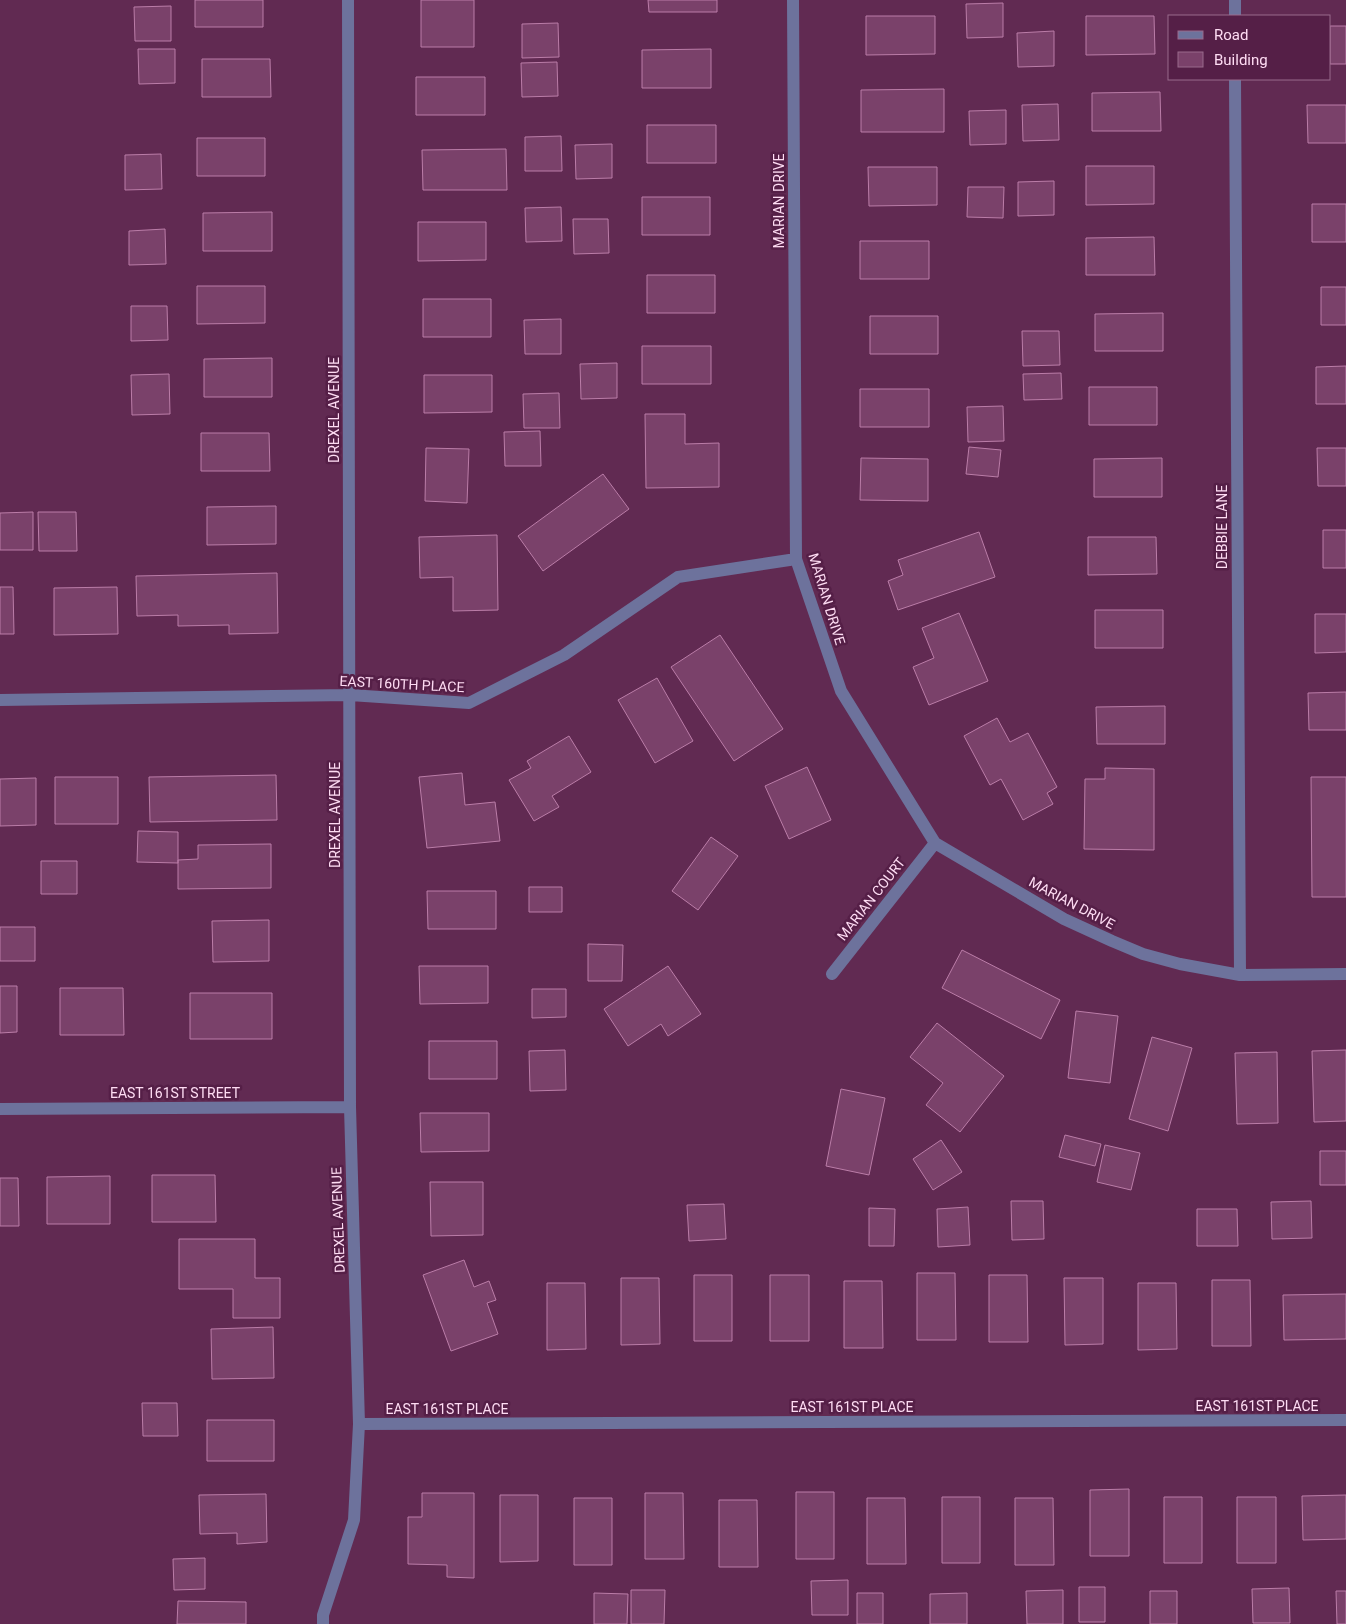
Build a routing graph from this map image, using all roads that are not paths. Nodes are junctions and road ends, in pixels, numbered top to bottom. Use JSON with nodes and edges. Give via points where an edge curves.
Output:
{"nodes":[{"id":1,"x":348,"y":0,"type":"edge"},
{"id":2,"x":793,"y":0,"type":"edge"},
{"id":3,"x":1235,"y":0,"type":"edge"},
{"id":4,"x":1235,"y":15,"type":"edge"},
{"id":5,"x":1235,"y":80,"type":"edge"},
{"id":6,"x":796,"y":559,"type":"junction"},
{"id":7,"x":350,"y":695,"type":"junction"},
{"id":8,"x":0,"y":700,"type":"edge"},
{"id":9,"x":934,"y":842,"type":"junction"},
{"id":10,"x":832,"y":974,"type":"dead end"},
{"id":11,"x":1346,"y":974,"type":"edge"},
{"id":12,"x":1240,"y":975,"type":"junction"},
{"id":13,"x":350,"y":1108,"type":"junction"},
{"id":14,"x":0,"y":1109,"type":"edge"},
{"id":15,"x":1346,"y":1420,"type":"edge"},
{"id":16,"x":359,"y":1424,"type":"junction"},
{"id":17,"x":323,"y":1624,"type":"edge"}],
"edges":[{"from":1,"to":7,"type":"street","name":"DREXEL AVENUE"},
{"from":2,"to":6,"type":"street","name":"MARIAN DRIVE"},
{"from":3,"to":4,"type":"street"},
{"from":5,"to":12,"type":"street","name":"DEBBIE LANE"},
{"from":6,"to":7,"type":"street","name":"EAST 160TH PLACE","via":[[678,577],[564,655],[469,703]]},
{"from":6,"to":9,"type":"street","name":"MARIAN DRIVE","via":[[841,691]]},
{"from":7,"to":8,"type":"street","name":"EAST 160TH PLACE"},
{"from":7,"to":13,"type":"street","name":"DREXEL AVENUE"},
{"from":9,"to":10,"type":"street","name":"MARIAN COURT"},
{"from":9,"to":12,"type":"street","name":"MARIAN DRIVE","via":[[1064,919],[1112,941],[1180,964]]},
{"from":11,"to":12,"type":"street"},
{"from":13,"to":14,"type":"street","name":"EAST 161ST STREET"},
{"from":13,"to":16,"type":"street","name":"DREXEL AVENUE"},
{"from":15,"to":16,"type":"street","name":"EAST 161ST PLACE"},
{"from":16,"to":17,"type":"street","name":"DREXEL AVENUE","via":[[354,1520],[323,1615]]}]}
